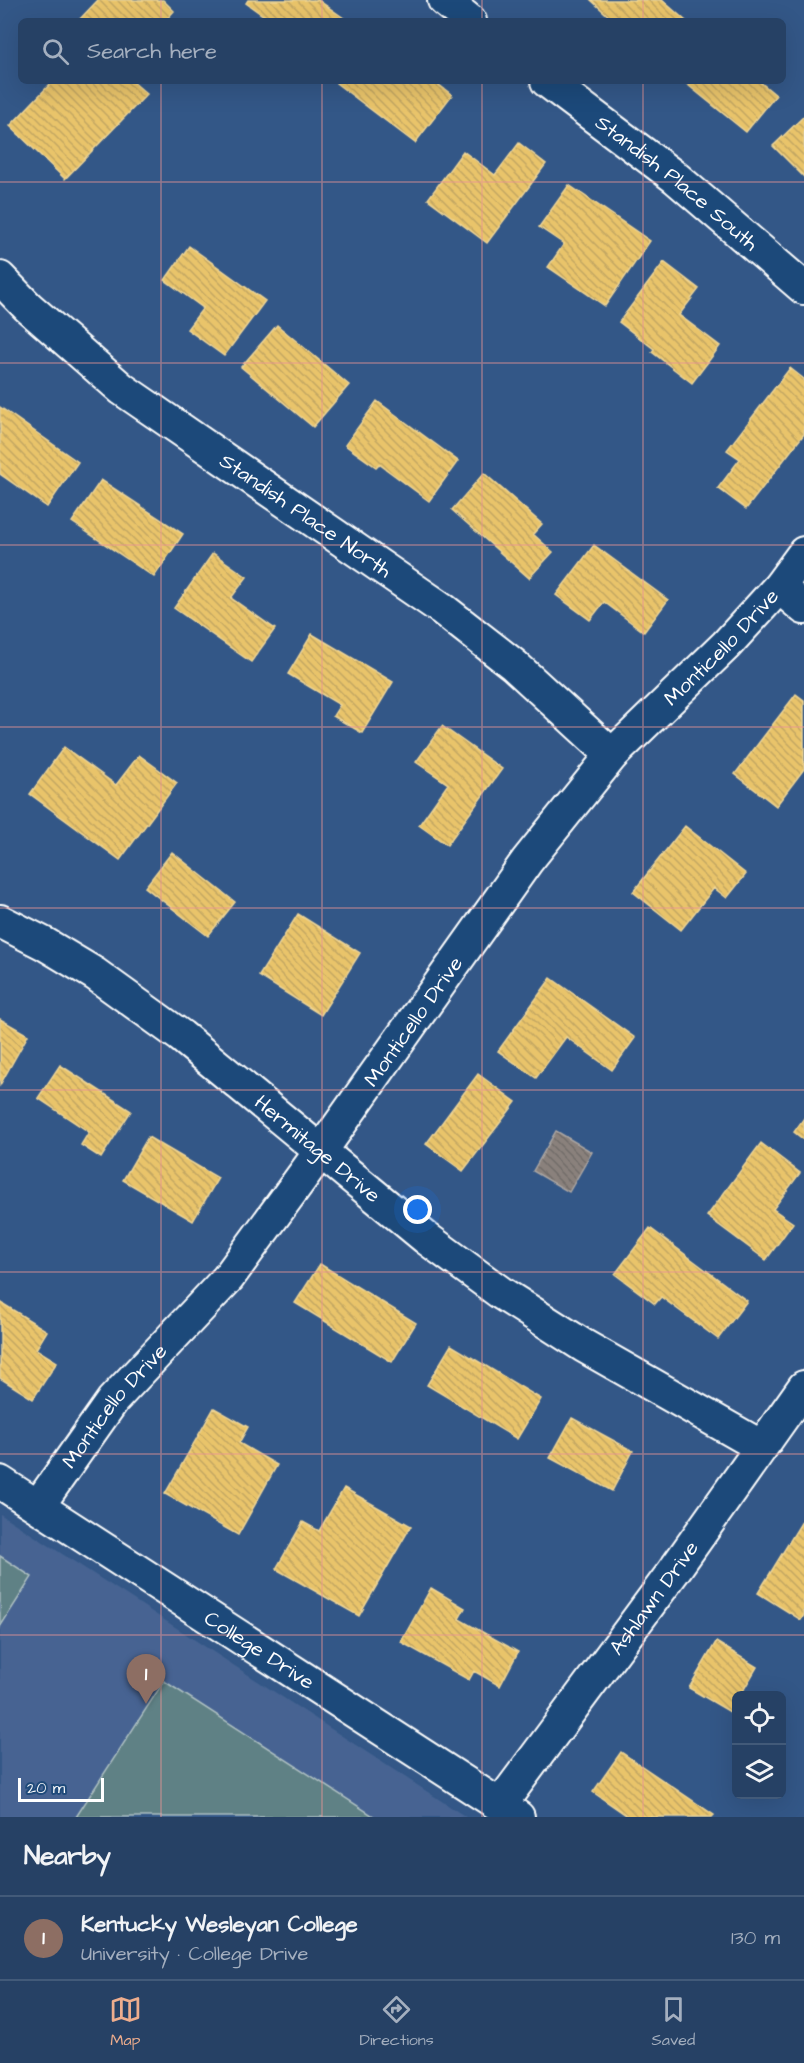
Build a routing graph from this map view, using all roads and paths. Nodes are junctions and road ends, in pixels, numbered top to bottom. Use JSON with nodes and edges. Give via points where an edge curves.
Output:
{"nodes":[{"id":1,"x":444,"y":0,"type":"edge"},
{"id":2,"x":466,"y":18,"type":"edge"},
{"id":3,"x":551,"y":84,"type":"edge"},
{"id":4,"x":0,"y":278,"type":"edge"},
{"id":5,"x":804,"y":288,"type":"edge"},
{"id":6,"x":804,"y":553,"type":"edge"},
{"id":7,"x":779,"y":587,"type":"junction"},
{"id":8,"x":804,"y":608,"type":"edge"},
{"id":9,"x":612,"y":756,"type":"junction"},
{"id":10,"x":0,"y":921,"type":"edge"},
{"id":11,"x":321,"y":1151,"type":"junction"},
{"id":12,"x":804,"y":1387,"type":"edge"},
{"id":13,"x":760,"y":1446,"type":"junction"},
{"id":14,"x":0,"y":1482,"type":"edge"},
{"id":15,"x":38,"y":1506,"type":"junction"},
{"id":16,"x":509,"y":1811,"type":"edge"}],
"edges":[{"from":1,"to":2,"type":"street"},
{"from":3,"to":5,"type":"street","name":"Standish Place South","via":[[676,178]]},
{"from":4,"to":9,"type":"street","name":"Standish Place North","via":[[28,308],[122,389],[441,608],[514,665]]},
{"from":6,"to":7,"type":"street","name":"Monticello Drive"},
{"from":7,"to":8,"type":"street"},
{"from":7,"to":9,"type":"street","name":"Monticello Drive","via":[[726,645]]},
{"from":9,"to":11,"type":"street","name":"Monticello Drive","via":[[527,861]]},
{"from":10,"to":11,"type":"street","name":"Hermitage Drive","via":[[95,974],[181,1036]]},
{"from":11,"to":13,"type":"street","name":"Hermitage Drive","via":[[426,1238],[501,1293],[584,1346]]},
{"from":11,"to":15,"type":"street","name":"Monticello Drive","via":[[228,1278],[113,1400]]},
{"from":12,"to":13,"type":"street","name":"Ashlawn Drive"},
{"from":13,"to":16,"type":"street","name":"Ashlawn Drive"},
{"from":14,"to":15,"type":"street","name":"College Drive"},
{"from":15,"to":16,"type":"street","name":"College Drive"}]}
